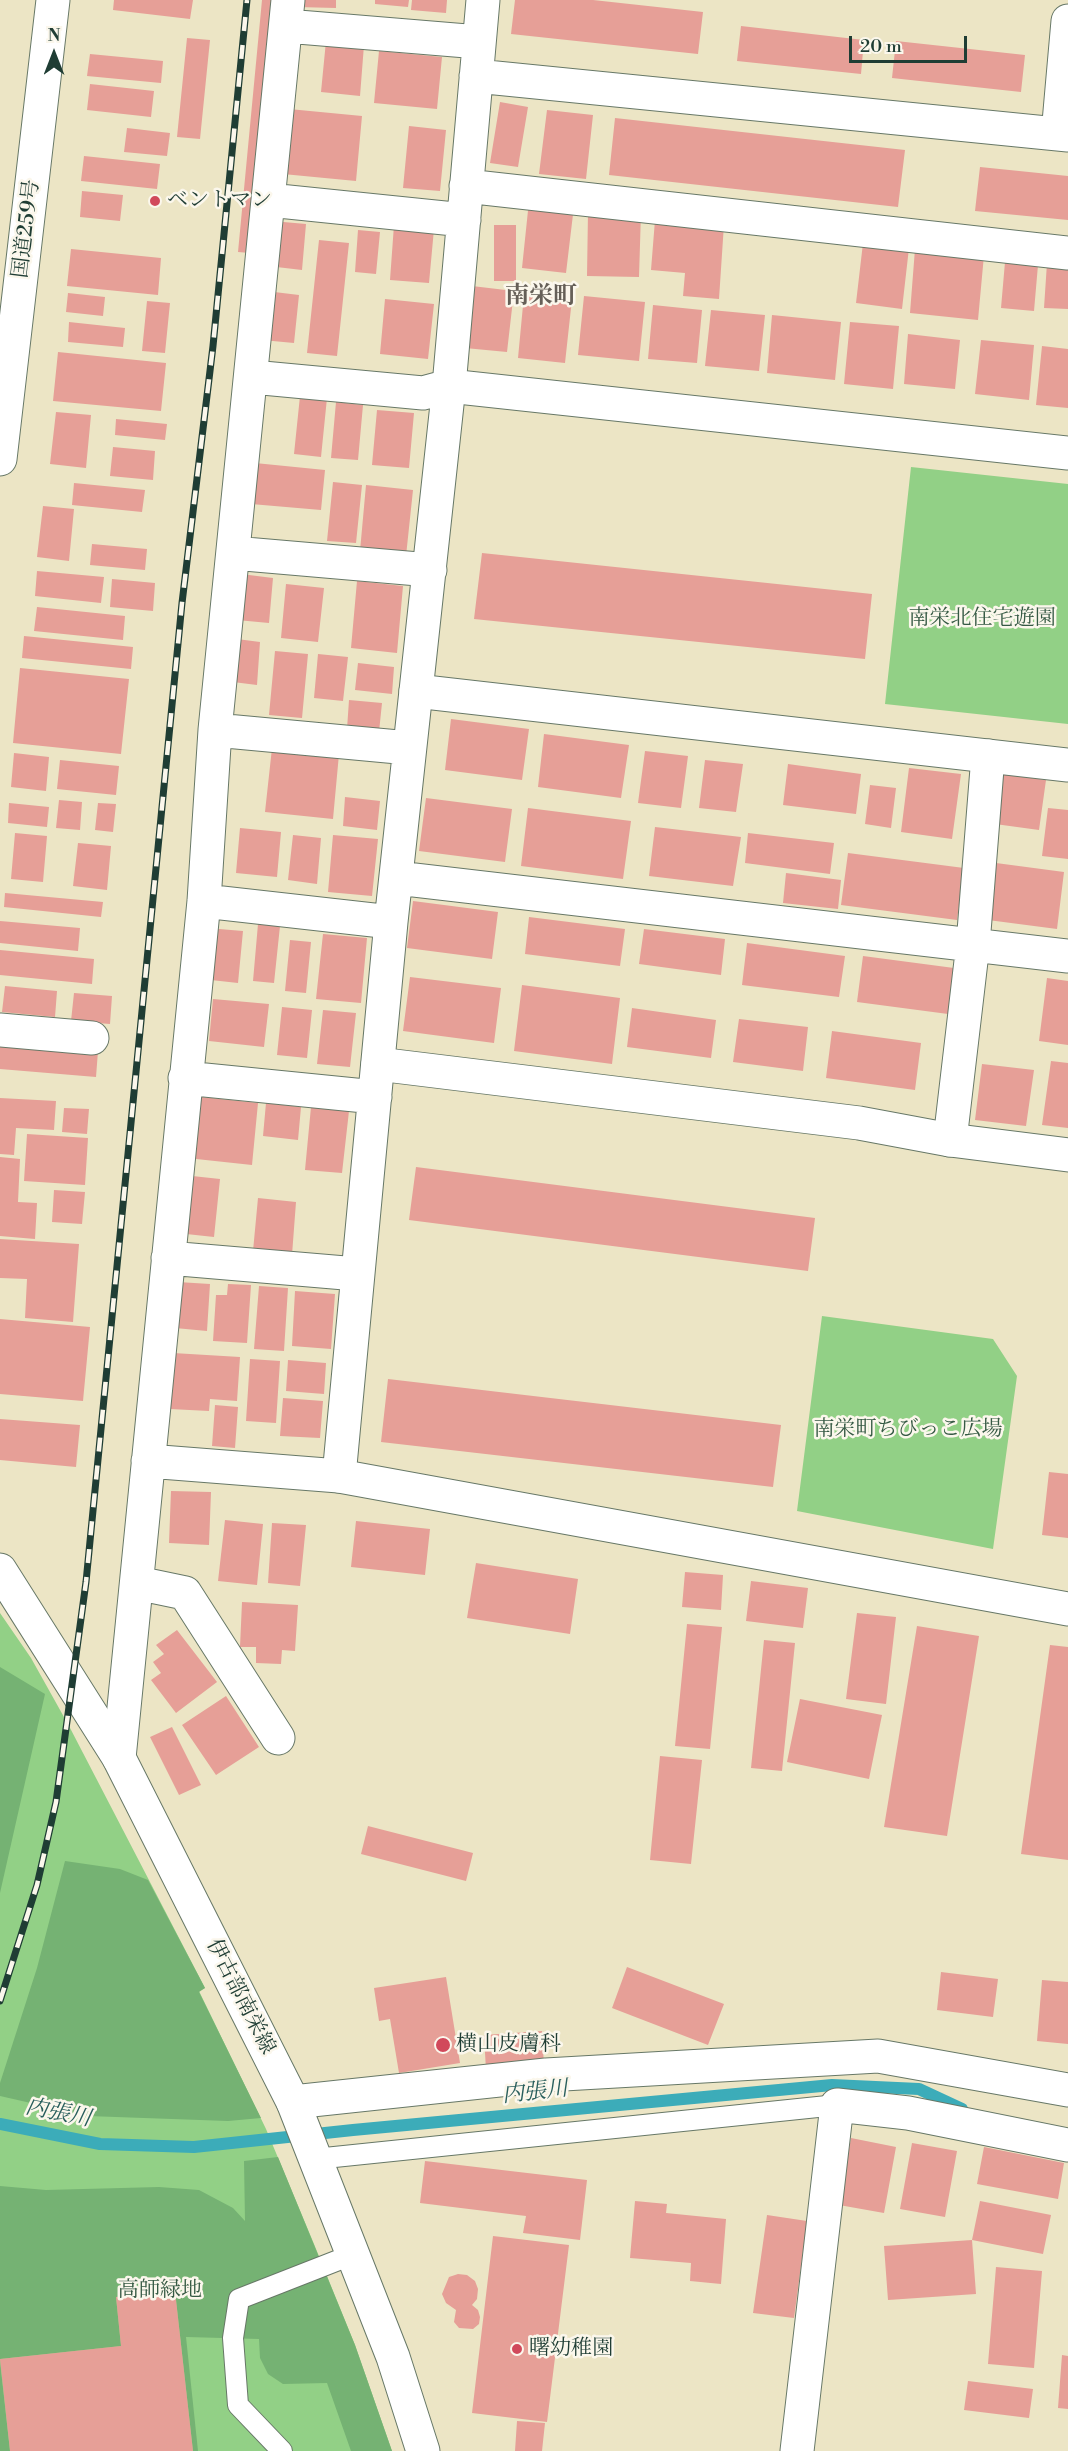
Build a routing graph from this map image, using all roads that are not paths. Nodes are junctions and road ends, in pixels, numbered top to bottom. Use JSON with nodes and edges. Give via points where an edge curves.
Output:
{"nodes":[{"id":1,"x":53,"y":0,"type":"edge"},
{"id":2,"x":483,"y":0,"type":"edge"},
{"id":3,"x":287,"y":13,"type":"edge"},
{"id":4,"x":1068,"y":21,"type":"edge"},
{"id":5,"x":479,"y":42,"type":"junction"},
{"id":6,"x":476,"y":76,"type":"junction"},
{"id":7,"x":1063,"y":134,"type":"edge"},
{"id":8,"x":466,"y":186,"type":"junction"},
{"id":9,"x":269,"y":200,"type":"junction"},
{"id":10,"x":464,"y":220,"type":"junction"},
{"id":11,"x":1068,"y":253,"type":"edge"},
{"id":12,"x":252,"y":376,"type":"junction"},
{"id":13,"x":449,"y":386,"type":"junction"},
{"id":14,"x":1068,"y":453,"type":"edge"},
{"id":15,"x":0,"y":459,"type":"edge"},
{"id":16,"x":233,"y":553,"type":"junction"},
{"id":17,"x":430,"y":570,"type":"junction"},
{"id":18,"x":416,"y":691,"type":"junction"},
{"id":19,"x":215,"y":730,"type":"junction"},
{"id":20,"x":409,"y":748,"type":"junction"},
{"id":21,"x":988,"y":756,"type":"junction"},
{"id":22,"x":1068,"y":765,"type":"edge"},
{"id":23,"x":397,"y":878,"type":"junction"},
{"id":24,"x":204,"y":901,"type":"junction"},
{"id":25,"x":391,"y":922,"type":"junction"},
{"id":26,"x":973,"y":944,"type":"junction"},
{"id":27,"x":1068,"y":956,"type":"edge"},
{"id":28,"x":0,"y":1030,"type":"edge"},
{"id":29,"x":92,"y":1038,"type":"dead end"},
{"id":30,"x":378,"y":1064,"type":"junction"},
{"id":31,"x":185,"y":1078,"type":"junction"},
{"id":32,"x":375,"y":1097,"type":"junction"},
{"id":33,"x":950,"y":1140,"type":"junction"},
{"id":34,"x":1068,"y":1155,"type":"edge"},
{"id":35,"x":168,"y":1258,"type":"junction"},
{"id":36,"x":357,"y":1274,"type":"junction"},
{"id":37,"x":148,"y":1461,"type":"junction"},
{"id":38,"x":339,"y":1476,"type":"junction"},
{"id":39,"x":0,"y":1570,"type":"edge"},
{"id":40,"x":137,"y":1584,"type":"junction"},
{"id":41,"x":1068,"y":1609,"type":"edge"},
{"id":42,"x":278,"y":1738,"type":"dead end"},
{"id":43,"x":119,"y":1758,"type":"junction"},
{"id":44,"x":1068,"y":2090,"type":"edge"},
{"id":45,"x":837,"y":2105,"type":"junction"},
{"id":46,"x":295,"y":2107,"type":"junction"},
{"id":47,"x":1068,"y":2145,"type":"edge"},
{"id":48,"x":315,"y":2159,"type":"junction"},
{"id":49,"x":354,"y":2254,"type":"junction"},
{"id":50,"x":282,"y":2451,"type":"edge"},
{"id":51,"x":423,"y":2451,"type":"edge"},
{"id":52,"x":797,"y":2451,"type":"edge"}],
"edges":[{"from":1,"to":15,"type":"main road","name":"国道259号"},
{"from":2,"to":5,"type":"main road"},
{"from":3,"to":5,"type":"main road"},
{"from":3,"to":9,"type":"main road"},
{"from":4,"to":7,"type":"main road"},
{"from":5,"to":6,"type":"main road"},
{"from":6,"to":7,"type":"main road"},
{"from":6,"to":8,"type":"main road"},
{"from":8,"to":10,"type":"main road"},
{"from":8,"to":11,"type":"main road"},
{"from":9,"to":10,"type":"main road"},
{"from":9,"to":12,"type":"main road"},
{"from":10,"to":13,"type":"main road"},
{"from":12,"to":13,"type":"main road","via":[[423,393]]},
{"from":12,"to":16,"type":"main road"},
{"from":13,"to":14,"type":"main road"},
{"from":13,"to":17,"type":"main road"},
{"from":16,"to":17,"type":"main road"},
{"from":16,"to":19,"type":"main road"},
{"from":17,"to":18,"type":"main road"},
{"from":18,"to":20,"type":"main road"},
{"from":18,"to":21,"type":"main road"},
{"from":19,"to":20,"type":"main road"},
{"from":19,"to":24,"type":"main road"},
{"from":20,"to":23,"type":"main road"},
{"from":21,"to":22,"type":"main road"},
{"from":21,"to":26,"type":"main road"},
{"from":23,"to":25,"type":"main road"},
{"from":23,"to":26,"type":"main road"},
{"from":24,"to":25,"type":"main road"},
{"from":24,"to":31,"type":"main road"},
{"from":25,"to":30,"type":"main road"},
{"from":26,"to":27,"type":"main road"},
{"from":26,"to":33,"type":"main road"},
{"from":28,"to":29,"type":"main road"},
{"from":30,"to":32,"type":"main road"},
{"from":30,"to":33,"type":"main road","via":[[859,1123]]},
{"from":31,"to":32,"type":"main road"},
{"from":31,"to":35,"type":"main road"},
{"from":32,"to":36,"type":"main road"},
{"from":33,"to":34,"type":"main road"},
{"from":35,"to":36,"type":"main road"},
{"from":35,"to":37,"type":"main road"},
{"from":36,"to":38,"type":"main road"},
{"from":37,"to":38,"type":"main road"},
{"from":37,"to":40,"type":"main road"},
{"from":38,"to":41,"type":"main road"},
{"from":39,"to":43,"type":"main road","name":"伊古部南栄線"},
{"from":40,"to":42,"type":"main road","via":[[185,1593]]},
{"from":40,"to":43,"type":"main road"},
{"from":43,"to":46,"type":"main road","name":"伊古部南栄線"},
{"from":44,"to":46,"type":"main road","via":[[878,2056],[546,2075]]},
{"from":45,"to":47,"type":"main road","via":[[908,2113]]},
{"from":45,"to":48,"type":"lane"},
{"from":45,"to":52,"type":"main road"},
{"from":46,"to":48,"type":"main road","name":"伊古部南栄線"},
{"from":48,"to":49,"type":"main road","name":"伊古部南栄線"},
{"from":49,"to":50,"type":"lane","via":[[239,2299],[233,2338],[238,2405]]},
{"from":49,"to":51,"type":"main road","name":"伊古部南栄線"}]}
